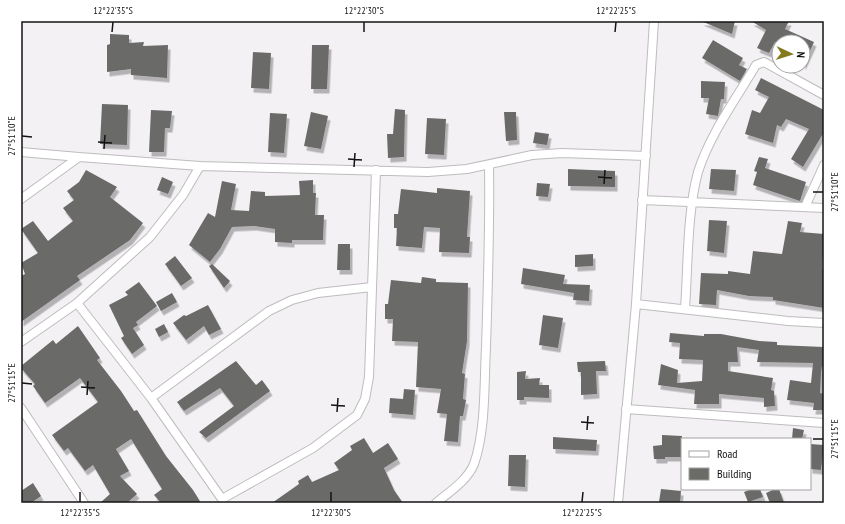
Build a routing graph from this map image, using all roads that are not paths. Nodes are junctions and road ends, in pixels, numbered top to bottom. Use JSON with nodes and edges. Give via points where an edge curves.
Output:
{"nodes":[{"id":1,"x":654,"y":21,"type":"edge"},
{"id":2,"x":824,"y":95,"type":"edge"},
{"id":3,"x":21,"y":152,"type":"edge"},
{"id":4,"x":646,"y":156,"type":"junction"},
{"id":5,"x":79,"y":157,"type":"junction"},
{"id":6,"x":490,"y":165,"type":"junction"},
{"id":7,"x":824,"y":165,"type":"edge"},
{"id":8,"x":200,"y":166,"type":"junction"},
{"id":9,"x":376,"y":170,"type":"junction"},
{"id":10,"x":21,"y":199,"type":"edge"},
{"id":11,"x":642,"y":200,"type":"junction"},
{"id":12,"x":692,"y":203,"type":"junction"},
{"id":13,"x":805,"y":207,"type":"junction"},
{"id":14,"x":824,"y":208,"type":"edge"},
{"id":15,"x":372,"y":287,"type":"junction"},
{"id":16,"x":77,"y":303,"type":"junction"},
{"id":17,"x":636,"y":304,"type":"junction"},
{"id":18,"x":685,"y":309,"type":"junction"},
{"id":19,"x":824,"y":323,"type":"edge"},
{"id":20,"x":21,"y":342,"type":"edge"},
{"id":21,"x":151,"y":398,"type":"junction"},
{"id":22,"x":21,"y":408,"type":"edge"},
{"id":23,"x":626,"y":408,"type":"junction"},
{"id":24,"x":824,"y":423,"type":"edge"},
{"id":25,"x":223,"y":501,"type":"edge"},
{"id":26,"x":84,"y":503,"type":"edge"},
{"id":27,"x":436,"y":503,"type":"edge"},
{"id":28,"x":618,"y":503,"type":"edge"}],
"edges":[{"from":1,"to":4,"type":"street"},
{"from":2,"to":12,"type":"street","via":[[764,62],[756,65],[711,142],[698,172]]},
{"from":3,"to":5,"type":"street"},
{"from":4,"to":6,"type":"street","via":[[562,153],[532,155]]},
{"from":4,"to":11,"type":"street"},
{"from":5,"to":8,"type":"street"},
{"from":5,"to":10,"type":"street"},
{"from":6,"to":9,"type":"street","via":[[428,172]]},
{"from":6,"to":27,"type":"street","via":[[485,361],[479,443],[473,465],[467,475]]},
{"from":7,"to":13,"type":"street"},
{"from":8,"to":9,"type":"street"},
{"from":8,"to":16,"type":"street","via":[[183,195],[150,237]]},
{"from":9,"to":15,"type":"street"},
{"from":11,"to":12,"type":"street"},
{"from":11,"to":17,"type":"street"},
{"from":12,"to":13,"type":"street"},
{"from":12,"to":18,"type":"street"},
{"from":13,"to":14,"type":"street"},
{"from":15,"to":21,"type":"street","via":[[318,293],[292,300],[269,311]]},
{"from":15,"to":25,"type":"street","via":[[369,377],[365,399],[357,415],[312,448]]},
{"from":16,"to":20,"type":"street"},
{"from":16,"to":21,"type":"street"},
{"from":17,"to":18,"type":"street"},
{"from":17,"to":23,"type":"street"},
{"from":18,"to":19,"type":"street"},
{"from":21,"to":25,"type":"street"},
{"from":22,"to":26,"type":"street"},
{"from":23,"to":24,"type":"street"},
{"from":23,"to":28,"type":"street"}]}
